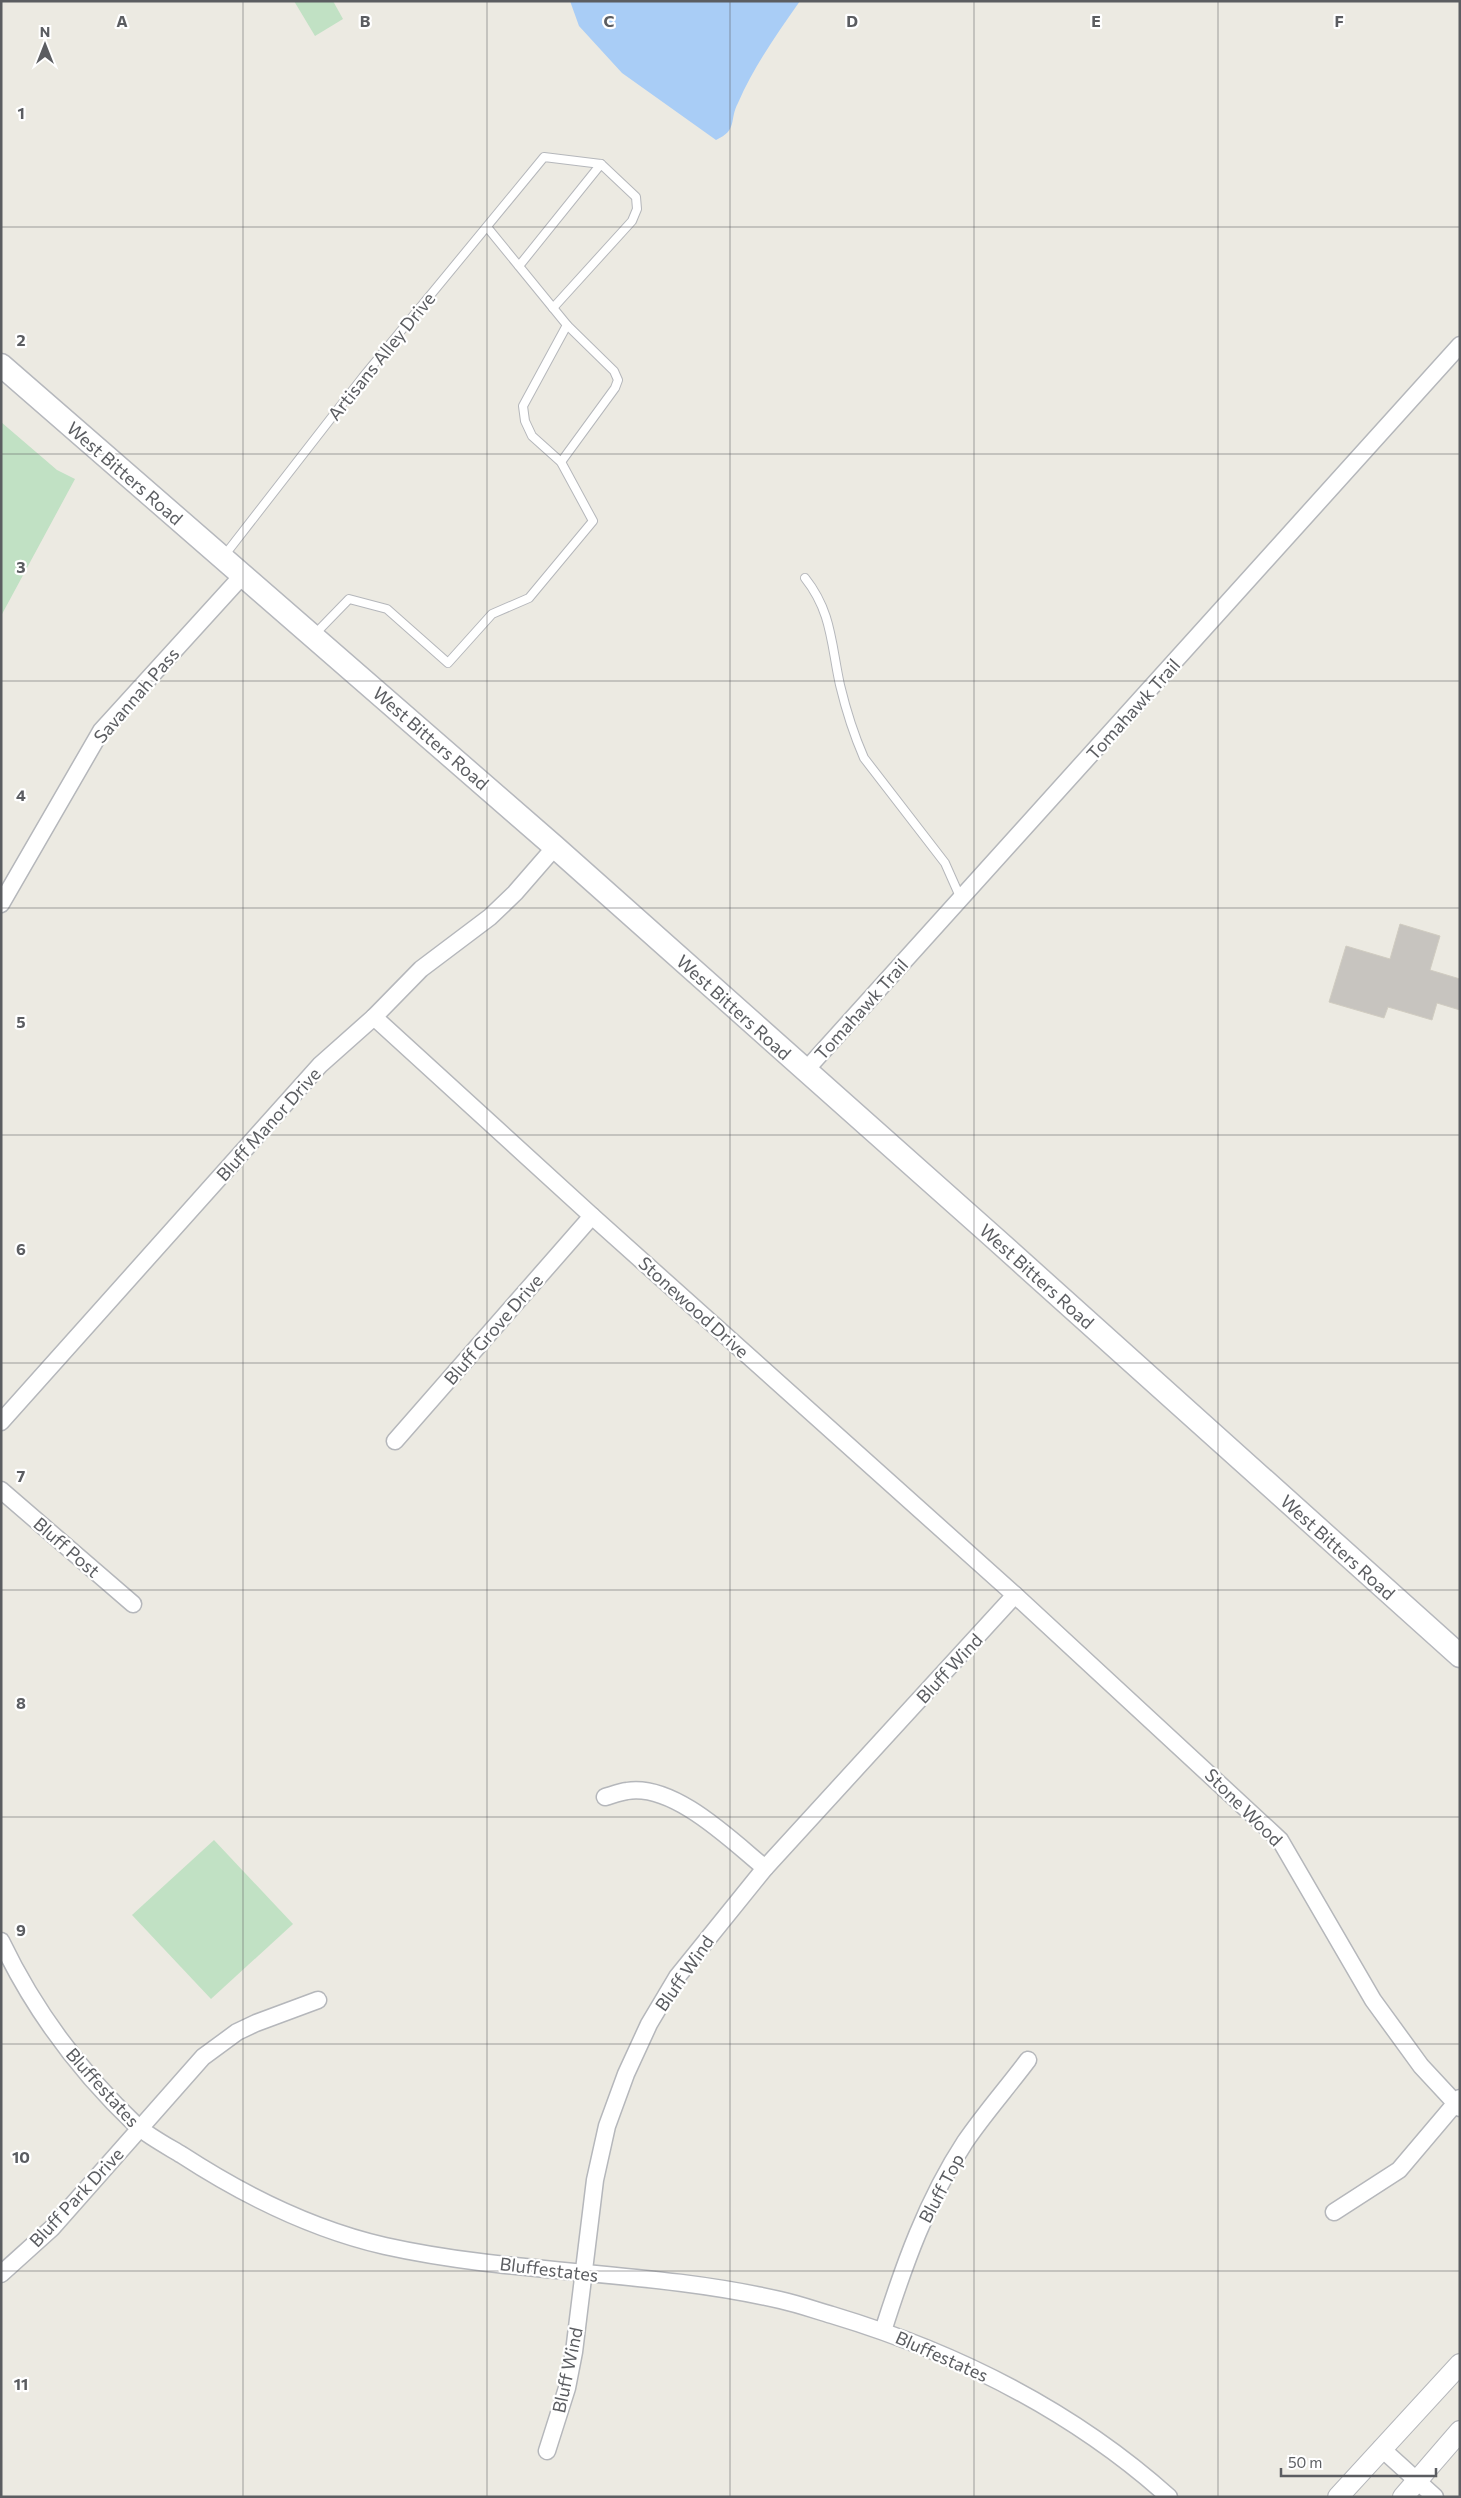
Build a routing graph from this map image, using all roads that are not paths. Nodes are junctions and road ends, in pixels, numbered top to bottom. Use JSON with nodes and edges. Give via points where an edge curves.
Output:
{"nodes":[{"id":1,"x":601,"y":164,"type":"junction"},
{"id":2,"x":487,"y":227,"type":"junction"},
{"id":3,"x":519,"y":266,"type":"junction"},
{"id":4,"x":553,"y":308,"type":"junction"},
{"id":5,"x":568,"y":325,"type":"junction"},
{"id":6,"x":1460,"y":345,"type":"edge"},
{"id":7,"x":1,"y":365,"type":"edge"},
{"id":8,"x":561,"y":462,"type":"junction"},
{"id":9,"x":222,"y":558,"type":"junction"},
{"id":10,"x":242,"y":576,"type":"junction"},
{"id":11,"x":805,"y":578,"type":"dead end"},
{"id":12,"x":313,"y":636,"type":"junction"},
{"id":13,"x":555,"y":847,"type":"junction"},
{"id":14,"x":961,"y":899,"type":"junction"},
{"id":15,"x":1,"y":904,"type":"edge"},
{"id":16,"x":374,"y":1017,"type":"junction"},
{"id":17,"x":805,"y":1071,"type":"junction"},
{"id":18,"x":592,"y":1216,"type":"junction"},
{"id":19,"x":1,"y":1422,"type":"edge"},
{"id":20,"x":394,"y":1441,"type":"dead end"},
{"id":21,"x":1,"y":1490,"type":"edge"},
{"id":22,"x":1016,"y":1595,"type":"junction"},
{"id":23,"x":133,"y":1604,"type":"dead end"},
{"id":24,"x":1460,"y":1656,"type":"edge"},
{"id":25,"x":605,"y":1798,"type":"dead end"},
{"id":26,"x":765,"y":1868,"type":"junction"},
{"id":27,"x":1,"y":1941,"type":"edge"},
{"id":28,"x":318,"y":2000,"type":"dead end"},
{"id":29,"x":1028,"y":2060,"type":"dead end"},
{"id":30,"x":1458,"y":2103,"type":"edge"},
{"id":31,"x":139,"y":2128,"type":"junction"},
{"id":32,"x":1334,"y":2212,"type":"dead end"},
{"id":33,"x":582,"y":2273,"type":"junction"},
{"id":34,"x":1,"y":2274,"type":"edge"},
{"id":35,"x":883,"y":2330,"type":"junction"},
{"id":36,"x":1460,"y":2364,"type":"edge"},
{"id":37,"x":1460,"y":2431,"type":"edge"},
{"id":38,"x":1381,"y":2448,"type":"junction"},
{"id":39,"x":547,"y":2451,"type":"dead end"},
{"id":40,"x":1418,"y":2481,"type":"junction"},
{"id":41,"x":1169,"y":2497,"type":"edge"},
{"id":42,"x":1338,"y":2497,"type":"edge"},
{"id":43,"x":1404,"y":2497,"type":"edge"},
{"id":44,"x":1435,"y":2497,"type":"edge"}],
"edges":[{"from":1,"to":2,"type":"lane","name":"Artisans Alley Drive","via":[[544,157]]},
{"from":1,"to":3,"type":"lane"},
{"from":1,"to":4,"type":"lane","via":[[636,197],[637,209],[632,221]]},
{"from":2,"to":3,"type":"lane"},
{"from":2,"to":9,"type":"lane","name":"Artisans Alley Drive","via":[[363,377]]},
{"from":3,"to":4,"type":"lane"},
{"from":4,"to":5,"type":"lane"},
{"from":5,"to":8,"type":"lane","via":[[523,406],[532,436]]},
{"from":5,"to":8,"type":"lane","via":[[614,371],[618,380]]},
{"from":6,"to":14,"type":"street","name":"Tomahawk Trail"},
{"from":7,"to":9,"type":"main road","name":"West Bitters Road"},
{"from":8,"to":12,"type":"lane","via":[[593,521],[529,598],[492,614],[448,663],[387,609],[349,598]]},
{"from":9,"to":10,"type":"main road","name":"West Bitters Road"},
{"from":10,"to":12,"type":"main road","name":"West Bitters Road"},
{"from":10,"to":15,"type":"street","name":"Savannah Pass","via":[[101,731]]},
{"from":11,"to":14,"type":"lane","via":[[818,593],[826,611],[840,685],[864,758],[946,863]]},
{"from":12,"to":13,"type":"main road","name":"West Bitters Road"},
{"from":13,"to":16,"type":"street","name":"Bluff Manor Drive","via":[[490,917],[420,969]]},
{"from":13,"to":17,"type":"main road","name":"West Bitters Road"},
{"from":14,"to":17,"type":"street","name":"Tomahawk Trail"},
{"from":16,"to":18,"type":"street","name":"Stonewood Drive"},
{"from":16,"to":19,"type":"street","name":"Bluff Manor Drive","via":[[320,1065]]},
{"from":17,"to":24,"type":"main road","name":"West Bitters Road","via":[[998,1240]]},
{"from":18,"to":20,"type":"street","name":"Bluff Grove Drive"},
{"from":18,"to":22,"type":"street","name":"Stonewood Drive"},
{"from":21,"to":23,"type":"street","name":"Bluff Post"},
{"from":22,"to":26,"type":"street","name":"Bluff Wind"},
{"from":22,"to":30,"type":"street","name":"Stone Wood","via":[[1280,1840],[1373,2000],[1421,2066]]},
{"from":25,"to":26,"type":"street","via":[[628,1791],[651,1792],[669,1799],[711,1824]]},
{"from":26,"to":33,"type":"street","name":"Bluff Wind","via":[[677,1977],[649,2024],[626,2074],[607,2126],[595,2180]]},
{"from":27,"to":31,"type":"street","name":"Bluffestates","via":[[44,2018],[79,2064]]},
{"from":28,"to":31,"type":"street","name":"Bluff Park Drive","via":[[237,2032],[203,2057]]},
{"from":29,"to":35,"type":"street","name":"Bluff Top","via":[[965,2142],[932,2202],[904,2264]]},
{"from":30,"to":32,"type":"street","via":[[1399,2170]]},
{"from":31,"to":33,"type":"street","name":"Bluffestates","via":[[273,2208],[328,2230],[384,2246],[442,2256]]},
{"from":31,"to":34,"type":"street","name":"Bluff Park Drive","via":[[52,2228]]},
{"from":33,"to":35,"type":"street","name":"Bluffestates","via":[[684,2283],[782,2300]]},
{"from":33,"to":39,"type":"street","name":"Bluff Wind","via":[[567,2388]]},
{"from":35,"to":41,"type":"street","name":"Bluffestates","via":[[969,2365],[1056,2413]]},
{"from":36,"to":38,"type":"street"},
{"from":37,"to":40,"type":"street"},
{"from":38,"to":40,"type":"street"},
{"from":38,"to":42,"type":"street"},
{"from":40,"to":43,"type":"street"},
{"from":40,"to":44,"type":"street"}]}
